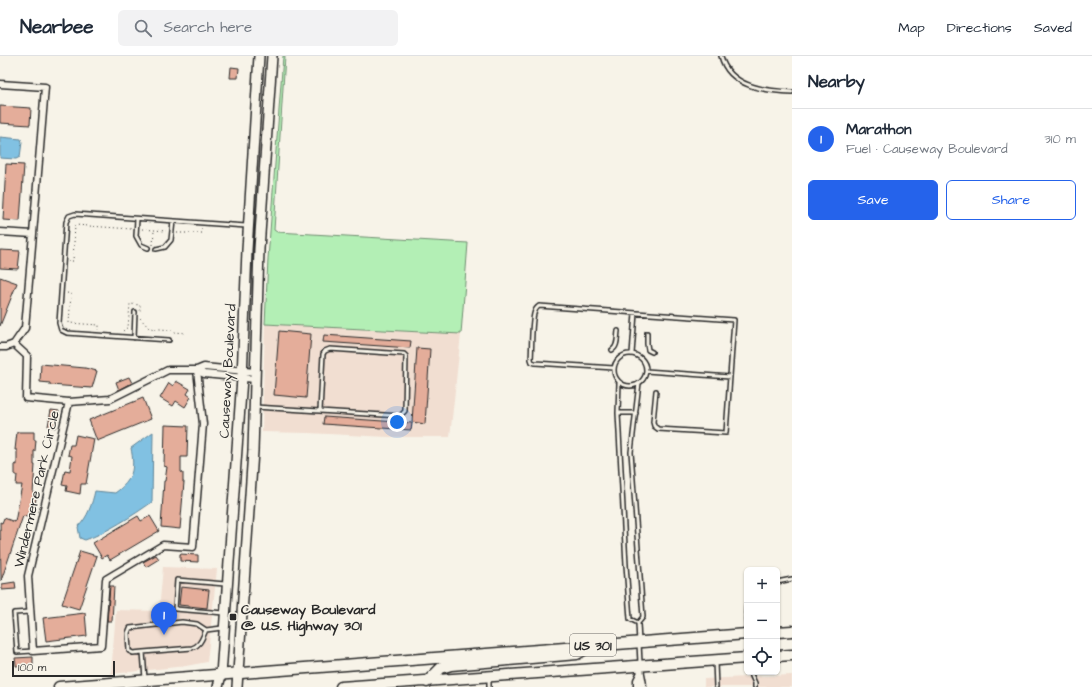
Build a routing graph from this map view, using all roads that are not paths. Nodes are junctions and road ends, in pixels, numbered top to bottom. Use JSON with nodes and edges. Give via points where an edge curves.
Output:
{"nodes":[{"id":1,"x":259,"y":56,"type":"edge"},
{"id":2,"x":272,"y":56,"type":"edge"},
{"id":3,"x":721,"y":56,"type":"edge"},
{"id":4,"x":0,"y":84,"type":"edge"},
{"id":5,"x":792,"y":92,"type":"edge"},
{"id":6,"x":137,"y":219,"type":"junction"},
{"id":7,"x":173,"y":221,"type":"junction"},
{"id":8,"x":248,"y":226,"type":"junction"},
{"id":9,"x":0,"y":232,"type":"edge"},
{"id":10,"x":33,"y":234,"type":"junction"},
{"id":11,"x":148,"y":248,"type":"dead end"},
{"id":12,"x":156,"y":248,"type":"dead end"},
{"id":13,"x":135,"y":312,"type":"dead end"},
{"id":14,"x":635,"y":313,"type":"junction"},
{"id":15,"x":618,"y":331,"type":"dead end"},
{"id":16,"x":647,"y":333,"type":"dead end"},
{"id":17,"x":134,"y":338,"type":"junction"},
{"id":18,"x":169,"y":340,"type":"dead end"},
{"id":19,"x":14,"y":344,"type":"junction"},
{"id":20,"x":0,"y":346,"type":"edge"},
{"id":21,"x":612,"y":350,"type":"dead end"},
{"id":22,"x":652,"y":352,"type":"dead end"},
{"id":23,"x":632,"y":354,"type":"junction"},
{"id":24,"x":614,"y":368,"type":"junction"},
{"id":25,"x":197,"y":370,"type":"junction"},
{"id":26,"x":646,"y":371,"type":"junction"},
{"id":27,"x":242,"y":374,"type":"junction"},
{"id":28,"x":255,"y":375,"type":"junction"},
{"id":29,"x":730,"y":377,"type":"junction"},
{"id":30,"x":619,"y":382,"type":"junction"},
{"id":31,"x":639,"y":383,"type":"junction"},
{"id":32,"x":656,"y":391,"type":"dead end"},
{"id":33,"x":69,"y":402,"type":"junction"},
{"id":34,"x":255,"y":408,"type":"junction"},
{"id":35,"x":320,"y":411,"type":"junction"},
{"id":36,"x":618,"y":413,"type":"junction"},
{"id":37,"x":636,"y":413,"type":"junction"},
{"id":38,"x":792,"y":579,"type":"edge"},
{"id":39,"x":780,"y":581,"type":"edge"},
{"id":40,"x":227,"y":584,"type":"junction"},
{"id":41,"x":30,"y":612,"type":"junction"},
{"id":42,"x":225,"y":613,"type":"junction"},
{"id":43,"x":638,"y":623,"type":"junction"},
{"id":44,"x":224,"y":628,"type":"junction"},
{"id":45,"x":206,"y":630,"type":"junction"},
{"id":46,"x":792,"y":631,"type":"edge"},
{"id":47,"x":780,"y":632,"type":"edge"},
{"id":48,"x":744,"y":633,"type":"edge"},
{"id":49,"x":639,"y":642,"type":"junction"},
{"id":50,"x":591,"y":646,"type":"junction"},
{"id":51,"x":33,"y":651,"type":"junction"},
{"id":52,"x":143,"y":652,"type":"junction"},
{"id":53,"x":792,"y":655,"type":"edge"},
{"id":54,"x":780,"y":656,"type":"edge"},
{"id":55,"x":715,"y":661,"type":"junction"},
{"id":56,"x":744,"y":661,"type":"edge"},
{"id":57,"x":640,"y":670,"type":"junction"},
{"id":58,"x":238,"y":673,"type":"junction"},
{"id":59,"x":221,"y":675,"type":"junction"},
{"id":60,"x":751,"y":675,"type":"edge"},
{"id":61,"x":145,"y":680,"type":"junction"},
{"id":62,"x":489,"y":682,"type":"edge"},
{"id":63,"x":427,"y":684,"type":"edge"},
{"id":64,"x":444,"y":684,"type":"edge"},
{"id":65,"x":59,"y":687,"type":"edge"},
{"id":66,"x":218,"y":687,"type":"edge"},
{"id":67,"x":236,"y":687,"type":"edge"},
{"id":68,"x":341,"y":687,"type":"edge"},
{"id":69,"x":637,"y":687,"type":"edge"},
{"id":70,"x":643,"y":687,"type":"edge"},
{"id":71,"x":716,"y":687,"type":"edge"},
{"id":72,"x":755,"y":687,"type":"edge"}],
"edges":[{"from":1,"to":8,"type":"main road","name":"Causeway Boulevard"},
{"from":2,"to":28,"type":"main road","name":"Causeway Boulevard","via":[[259,249]]},
{"from":3,"to":5,"type":"lane","via":[[730,74],[743,83],[761,89]]},
{"from":4,"to":10,"type":"street","via":[[45,87]]},
{"from":6,"to":7,"type":"lane"},
{"from":6,"to":11,"type":"lane","via":[[136,236],[141,245]]},
{"from":6,"to":17,"type":"lane","via":[[75,214],[69,216],[66,222],[59,323],[61,330],[67,333]]},
{"from":7,"to":8,"type":"lane"},
{"from":7,"to":12,"type":"lane","via":[[171,240],[165,247]]},
{"from":8,"to":27,"type":"main road","name":"Causeway Boulevard"},
{"from":9,"to":10,"type":"street"},
{"from":10,"to":19,"type":"street","via":[[25,328]]},
{"from":13,"to":17,"type":"lane"},
{"from":14,"to":23,"type":"lane"},
{"from":14,"to":24,"type":"lane","via":[[539,306],[534,311],[532,362]]},
{"from":14,"to":29,"type":"lane","via":[[734,320]]},
{"from":15,"to":21,"type":"lane","via":[[616,346]]},
{"from":16,"to":22,"type":"lane","via":[[648,350]]},
{"from":17,"to":18,"type":"lane"},
{"from":19,"to":20,"type":"street"},
{"from":19,"to":33,"type":"street","via":[[27,356],[26,398]]},
{"from":23,"to":24,"type":"lane","via":[[620,358]]},
{"from":23,"to":26,"type":"lane","via":[[642,360]]},
{"from":24,"to":30,"type":"lane"},
{"from":25,"to":27,"type":"street","via":[[204,374]]},
{"from":25,"to":33,"type":"street","via":[[168,370],[110,399]]},
{"from":25,"to":51,"type":"street","via":[[203,424],[193,547],[163,545],[106,579],[101,646]]},
{"from":26,"to":29,"type":"lane"},
{"from":26,"to":31,"type":"lane"},
{"from":27,"to":28,"type":"street"},
{"from":27,"to":40,"type":"main road","name":"Causeway Boulevard"},
{"from":28,"to":34,"type":"main road","name":"Causeway Boulevard"},
{"from":29,"to":32,"type":"lane","via":[[726,433],[658,429],[653,422]]},
{"from":30,"to":31,"type":"lane","via":[[629,386]]},
{"from":30,"to":36,"type":"lane"},
{"from":31,"to":37,"type":"lane"},
{"from":33,"to":41,"type":"street","name":"Windermere Park Circle","via":[[28,576]]},
{"from":34,"to":35,"type":"lane"},
{"from":34,"to":58,"type":"main road","name":"Causeway Boulevard"},
{"from":35,"to":35,"type":"lane","via":[[400,416],[405,411],[406,356],[330,349],[325,351]]},
{"from":36,"to":37,"type":"lane"},
{"from":36,"to":43,"type":"lane","via":[[630,619]]},
{"from":37,"to":43,"type":"lane","via":[[632,452],[643,617]]},
{"from":38,"to":39,"type":"lane"},
{"from":40,"to":42,"type":"main road","name":"Causeway Boulevard"},
{"from":40,"to":42,"type":"lane","via":[[177,580],[175,609]]},
{"from":41,"to":51,"type":"street","name":"Windermere Park Circle"},
{"from":41,"to":51,"type":"lane","via":[[14,613],[16,644],[17,652]]},
{"from":42,"to":44,"type":"main road","name":"Causeway Boulevard"},
{"from":43,"to":49,"type":"lane"},
{"from":44,"to":45,"type":"lane"},
{"from":44,"to":59,"type":"main road","name":"Causeway Boulevard"},
{"from":45,"to":52,"type":"lane","via":[[197,646],[192,648]]},
{"from":45,"to":52,"type":"lane","via":[[197,624],[182,622],[130,628],[129,651]]},
{"from":46,"to":47,"type":"main road"},
{"from":48,"to":49,"type":"main road","number":"US 301"},
{"from":49,"to":50,"type":"main road","number":"US 301"},
{"from":49,"to":57,"type":"lane"},
{"from":50,"to":58,"type":"main road","number":"US 301"},
{"from":50,"to":63,"type":"main road","via":[[577,654],[450,665],[441,668]]},
{"from":52,"to":61,"type":"lane"},
{"from":53,"to":54,"type":"main road"},
{"from":55,"to":56,"type":"main road","number":"US 301"},
{"from":55,"to":57,"type":"main road","number":"US 301"},
{"from":55,"to":71,"type":"lane"},
{"from":57,"to":62,"type":"main road","number":"US 301"},
{"from":57,"to":69,"type":"street"},
{"from":57,"to":70,"type":"street"},
{"from":58,"to":59,"type":"main road","number":"US 301"},
{"from":58,"to":67,"type":"main road","name":"Causeway Boulevard"},
{"from":59,"to":61,"type":"main road","number":"US 301"},
{"from":59,"to":66,"type":"main road","name":"Causeway Boulevard"},
{"from":60,"to":72,"type":"lane"},
{"from":61,"to":65,"type":"main road","number":"US 301"},
{"from":62,"to":64,"type":"main road","number":"US 301"},
{"from":63,"to":64,"type":"main road","number":"US 301"},
{"from":63,"to":68,"type":"main road","number":"US 301"}]}
